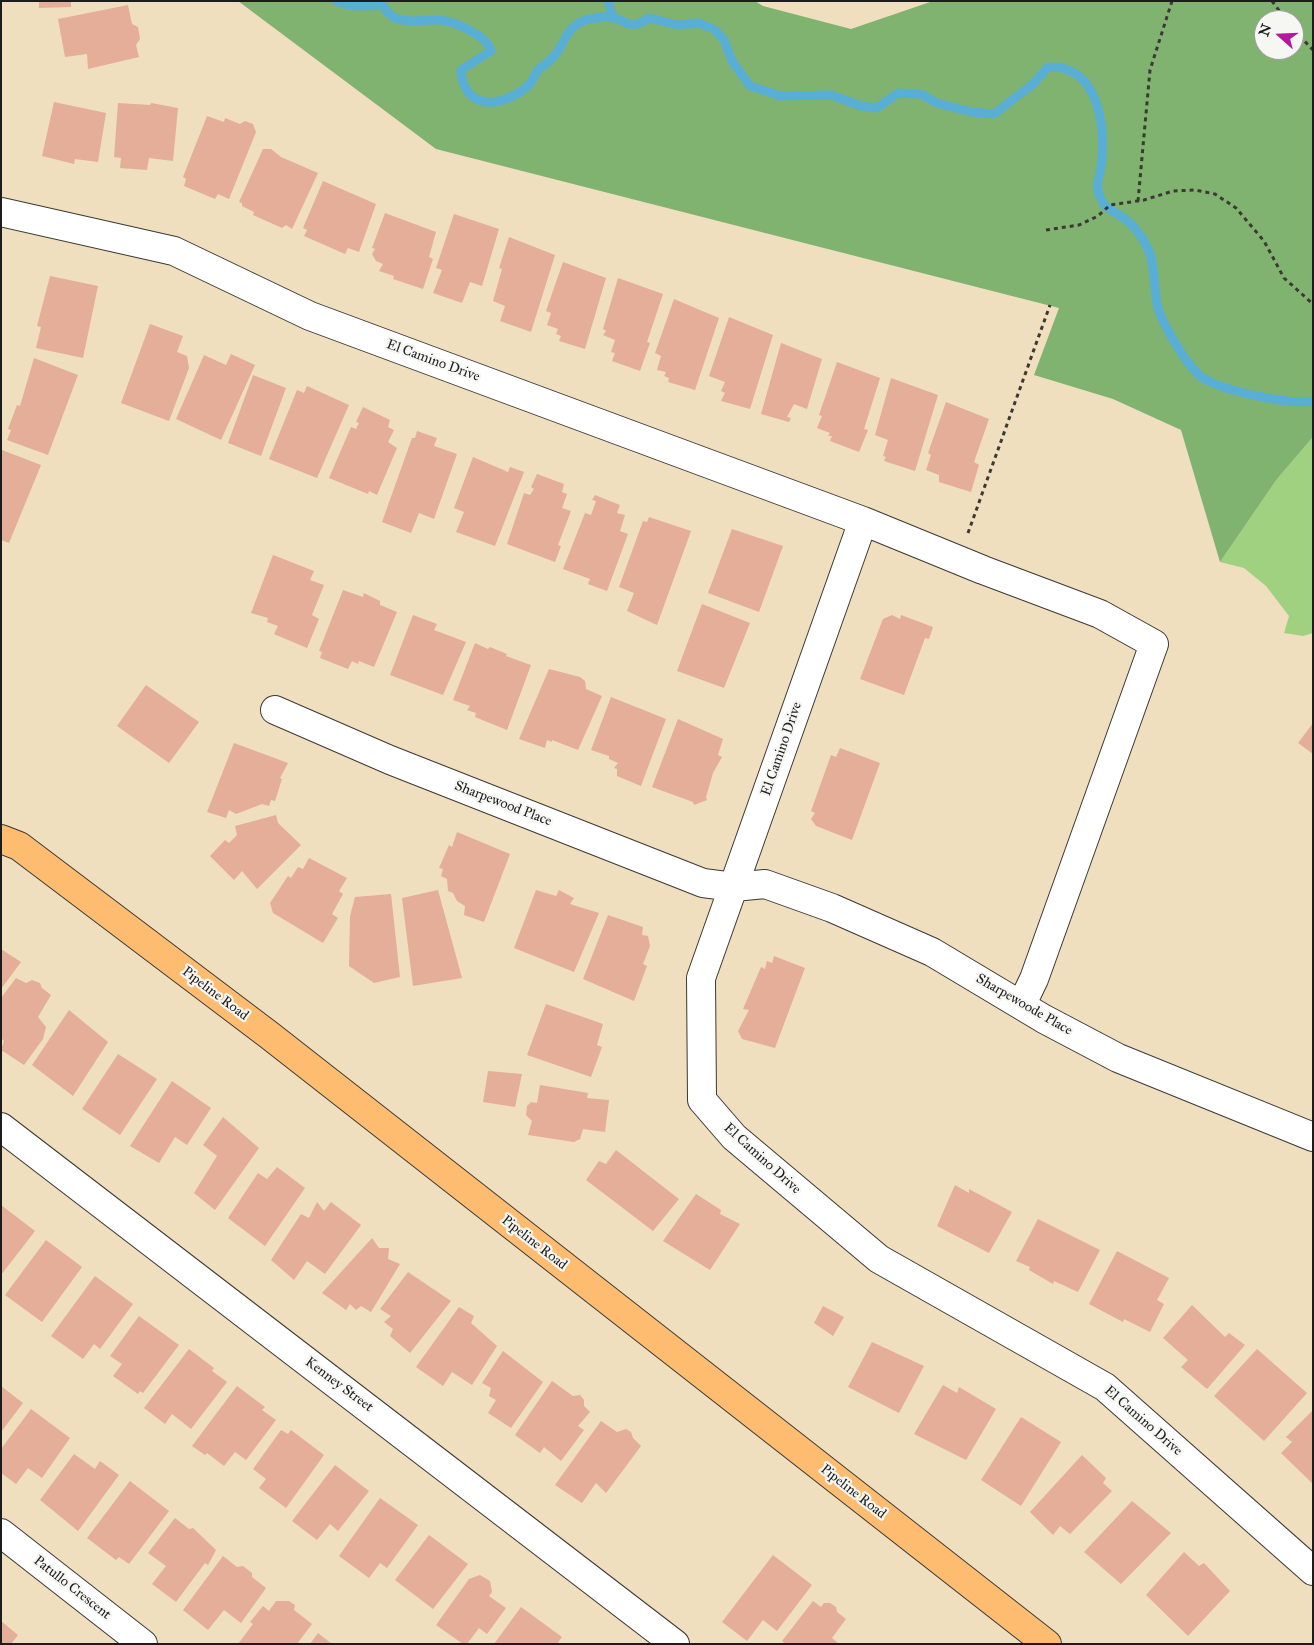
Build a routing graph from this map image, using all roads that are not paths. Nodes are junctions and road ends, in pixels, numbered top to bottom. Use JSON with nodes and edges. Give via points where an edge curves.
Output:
{"nodes":[{"id":1,"x":1,"y":212,"type":"edge"},
{"id":2,"x":862,"y":521,"type":"junction"},
{"id":3,"x":275,"y":710,"type":"dead end"},
{"id":4,"x":1,"y":822,"type":"edge"},
{"id":5,"x":10,"y":842,"type":"edge"},
{"id":6,"x":734,"y":887,"type":"junction"},
{"id":7,"x":1022,"y":1004,"type":"junction"},
{"id":8,"x":1,"y":1126,"type":"edge"},
{"id":9,"x":1313,"y":1137,"type":"edge"},
{"id":10,"x":1,"y":1532,"type":"edge"},
{"id":11,"x":1313,"y":1571,"type":"edge"},
{"id":12,"x":143,"y":1644,"type":"edge"},
{"id":13,"x":675,"y":1644,"type":"edge"},
{"id":14,"x":1047,"y":1644,"type":"edge"}],
"edges":[{"from":1,"to":2,"type":"street","name":"El Camino Drive","via":[[174,251],[310,316]]},
{"from":2,"to":6,"type":"street","name":"El Camino Drive"},
{"from":2,"to":7,"type":"street","name":"El Camino Drive","via":[[1100,614],[1154,644],[1034,979]]},
{"from":3,"to":6,"type":"street","name":"Sharpewood Place","via":[[390,760],[704,883]]},
{"from":4,"to":5,"type":"main road","name":"Pipeline Road"},
{"from":5,"to":14,"type":"main road","name":"Pipeline Road","via":[[269,1035]]},
{"from":6,"to":7,"type":"street","name":"Sharpewoode Place","via":[[765,884],[832,908],[932,952]]},
{"from":6,"to":11,"type":"street","name":"El Camino Drive","via":[[701,978],[702,1100],[734,1137],[879,1259],[1105,1387]]},
{"from":7,"to":9,"type":"street","name":"Sharpewoode Place","via":[[1118,1058]]},
{"from":8,"to":13,"type":"street","name":"Kenney Street"},
{"from":10,"to":12,"type":"street","name":"Patullo Crescent"}]}
